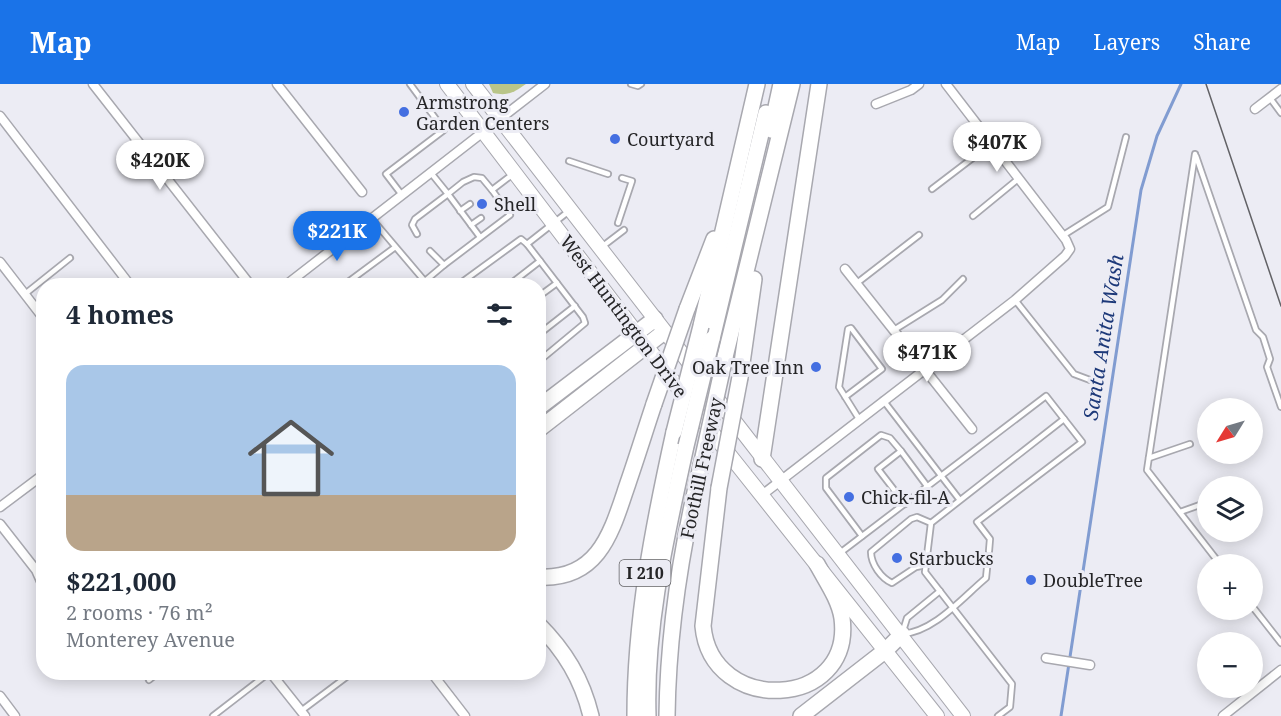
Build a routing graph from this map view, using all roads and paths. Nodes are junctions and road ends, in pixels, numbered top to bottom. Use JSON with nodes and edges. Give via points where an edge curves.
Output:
{"nodes":[{"id":1,"x":93,"y":84,"type":"edge"},
{"id":2,"x":277,"y":84,"type":"edge"},
{"id":3,"x":411,"y":84,"type":"edge"},
{"id":4,"x":447,"y":84,"type":"edge"},
{"id":5,"x":473,"y":84,"type":"edge"},
{"id":6,"x":545,"y":84,"type":"edge"},
{"id":7,"x":631,"y":84,"type":"edge"},
{"id":8,"x":640,"y":84,"type":"edge"},
{"id":9,"x":757,"y":84,"type":"edge"},
{"id":10,"x":773,"y":84,"type":"edge"},
{"id":11,"x":781,"y":84,"type":"edge"},
{"id":12,"x":792,"y":84,"type":"edge"},
{"id":13,"x":819,"y":84,"type":"edge"},
{"id":14,"x":919,"y":84,"type":"edge"},
{"id":15,"x":946,"y":84,"type":"edge"},
{"id":16,"x":1281,"y":89,"type":"edge"},
{"id":17,"x":1270,"y":98,"type":"junction"},
{"id":18,"x":876,"y":104,"type":"dead end"},
{"id":19,"x":1255,"y":109,"type":"dead end"},
{"id":20,"x":1281,"y":113,"type":"edge"},
{"id":21,"x":0,"y":116,"type":"edge"},
{"id":22,"x":500,"y":118,"type":"junction"},
{"id":23,"x":484,"y":133,"type":"junction"},
{"id":24,"x":1126,"y":137,"type":"dead end"},
{"id":25,"x":991,"y":144,"type":"junction"},
{"id":26,"x":569,"y":161,"type":"dead end"},
{"id":27,"x":430,"y":172,"type":"junction"},
{"id":28,"x":515,"y":173,"type":"junction"},
{"id":29,"x":608,"y":174,"type":"dead end"},
{"id":30,"x":622,"y":178,"type":"dead end"},
{"id":31,"x":1018,"y":179,"type":"junction"},
{"id":32,"x":491,"y":189,"type":"junction"},
{"id":33,"x":932,"y":189,"type":"dead end"},
{"id":34,"x":363,"y":192,"type":"dead end"},
{"id":35,"x":485,"y":192,"type":"dead end"},
{"id":36,"x":448,"y":194,"type":"junction"},
{"id":37,"x":402,"y":195,"type":"junction"},
{"id":38,"x":730,"y":201,"type":"junction"},
{"id":39,"x":501,"y":202,"type":"junction"},
{"id":40,"x":470,"y":204,"type":"dead end"},
{"id":41,"x":764,"y":205,"type":"junction"},
{"id":42,"x":496,"y":206,"type":"dead end"},
{"id":43,"x":571,"y":209,"type":"junction"},
{"id":44,"x":460,"y":211,"type":"junction"},
{"id":45,"x":973,"y":216,"type":"dead end"},
{"id":46,"x":372,"y":218,"type":"junction"},
{"id":47,"x":481,"y":218,"type":"dead end"},
{"id":48,"x":553,"y":223,"type":"junction"},
{"id":49,"x":618,"y":223,"type":"dead end"},
{"id":50,"x":471,"y":225,"type":"junction"},
{"id":51,"x":624,"y":230,"type":"dead end"},
{"id":52,"x":417,"y":234,"type":"dead end"},
{"id":53,"x":919,"y":235,"type":"dead end"},
{"id":54,"x":1062,"y":236,"type":"junction"},
{"id":55,"x":480,"y":237,"type":"junction"},
{"id":56,"x":527,"y":244,"type":"junction"},
{"id":57,"x":600,"y":247,"type":"junction"},
{"id":58,"x":394,"y":248,"type":"junction"},
{"id":59,"x":430,"y":251,"type":"dead end"},
{"id":60,"x":70,"y":258,"type":"dead end"},
{"id":61,"x":540,"y":261,"type":"junction"},
{"id":62,"x":0,"y":262,"type":"edge"},
{"id":63,"x":444,"y":265,"type":"junction"},
{"id":64,"x":845,"y":269,"type":"dead end"},
{"id":65,"x":45,"y":278,"type":"edge"},
{"id":66,"x":125,"y":278,"type":"edge"},
{"id":67,"x":245,"y":278,"type":"edge"},
{"id":68,"x":295,"y":278,"type":"edge"},
{"id":69,"x":353,"y":278,"type":"edge"},
{"id":70,"x":422,"y":278,"type":"edge"},
{"id":71,"x":431,"y":278,"type":"edge"},
{"id":72,"x":468,"y":278,"type":"edge"},
{"id":73,"x":517,"y":278,"type":"edge"},
{"id":74,"x":963,"y":279,"type":"dead end"},
{"id":75,"x":557,"y":283,"type":"junction"},
{"id":76,"x":857,"y":283,"type":"junction"},
{"id":77,"x":36,"y":285,"type":"edge"},
{"id":78,"x":546,"y":291,"type":"edge"},
{"id":79,"x":24,"y":295,"type":"junction"},
{"id":80,"x":1015,"y":300,"type":"junction"},
{"id":81,"x":575,"y":306,"type":"junction"},
{"id":82,"x":36,"y":310,"type":"edge"},
{"id":83,"x":655,"y":319,"type":"junction"},
{"id":84,"x":546,"y":329,"type":"edge"},
{"id":85,"x":894,"y":330,"type":"junction"},
{"id":86,"x":637,"y":332,"type":"junction"},
{"id":87,"x":664,"y":332,"type":"junction"},
{"id":88,"x":648,"y":345,"type":"junction"},
{"id":89,"x":719,"y":348,"type":"junction"},
{"id":90,"x":546,"y":356,"type":"edge"},
{"id":91,"x":925,"y":368,"type":"junction"},
{"id":92,"x":1090,"y":380,"type":"dead end"},
{"id":93,"x":845,"y":397,"type":"junction"},
{"id":94,"x":883,"y":400,"type":"junction"},
{"id":95,"x":546,"y":402,"type":"edge"},
{"id":96,"x":1281,"y":407,"type":"edge"},
{"id":97,"x":859,"y":419,"type":"junction"},
{"id":98,"x":1064,"y":419,"type":"junction"},
{"id":99,"x":546,"y":424,"type":"edge"},
{"id":100,"x":972,"y":429,"type":"dead end"},
{"id":101,"x":1190,"y":444,"type":"dead end"},
{"id":102,"x":901,"y":451,"type":"junction"},
{"id":103,"x":693,"y":456,"type":"junction"},
{"id":104,"x":1149,"y":458,"type":"junction"},
{"id":105,"x":762,"y":459,"type":"junction"},
{"id":106,"x":941,"y":476,"type":"junction"},
{"id":107,"x":36,"y":480,"type":"edge"},
{"id":108,"x":780,"y":481,"type":"junction"},
{"id":109,"x":927,"y":486,"type":"junction"},
{"id":110,"x":762,"y":495,"type":"junction"},
{"id":111,"x":959,"y":499,"type":"junction"},
{"id":112,"x":905,"y":504,"type":"junction"},
{"id":113,"x":1197,"y":506,"type":"edge"},
{"id":114,"x":0,"y":507,"type":"edge"},
{"id":115,"x":1180,"y":512,"type":"junction"},
{"id":116,"x":931,"y":523,"type":"junction"},
{"id":117,"x":0,"y":524,"type":"edge"},
{"id":118,"x":862,"y":536,"type":"junction"},
{"id":119,"x":989,"y":551,"type":"dead end"},
{"id":120,"x":838,"y":554,"type":"junction"},
{"id":121,"x":1212,"y":554,"type":"edge"},
{"id":122,"x":817,"y":564,"type":"junction"},
{"id":123,"x":926,"y":566,"type":"junction"},
{"id":124,"x":987,"y":568,"type":"dead end"},
{"id":125,"x":36,"y":570,"type":"edge"},
{"id":126,"x":546,"y":577,"type":"edge"},
{"id":127,"x":940,"y":591,"type":"junction"},
{"id":128,"x":952,"y":607,"type":"junction"},
{"id":129,"x":1263,"y":620,"type":"edge"},
{"id":130,"x":546,"y":633,"type":"edge"},
{"id":131,"x":902,"y":634,"type":"junction"},
{"id":132,"x":1281,"y":643,"type":"edge"},
{"id":133,"x":886,"y":650,"type":"junction"},
{"id":134,"x":1046,"y":658,"type":"dead end"},
{"id":135,"x":1090,"y":665,"type":"dead end"},
{"id":136,"x":1281,"y":670,"type":"edge"},
{"id":137,"x":260,"y":680,"type":"edge"},
{"id":138,"x":276,"y":680,"type":"edge"},
{"id":139,"x":343,"y":680,"type":"edge"},
{"id":140,"x":437,"y":680,"type":"edge"},
{"id":141,"x":0,"y":696,"type":"edge"},
{"id":142,"x":303,"y":713,"type":"edge"},
{"id":143,"x":15,"y":716,"type":"edge"},
{"id":144,"x":213,"y":716,"type":"edge"},
{"id":145,"x":465,"y":716,"type":"edge"},
{"id":146,"x":591,"y":716,"type":"edge"},
{"id":147,"x":635,"y":716,"type":"edge"},
{"id":148,"x":648,"y":716,"type":"edge"},
{"id":149,"x":658,"y":716,"type":"edge"},
{"id":150,"x":667,"y":716,"type":"edge"},
{"id":151,"x":801,"y":716,"type":"edge"},
{"id":152,"x":937,"y":716,"type":"edge"},
{"id":153,"x":963,"y":716,"type":"edge"},
{"id":154,"x":998,"y":716,"type":"edge"},
{"id":155,"x":1223,"y":716,"type":"edge"}],
"edges":[{"from":1,"to":67,"type":"street"},
{"from":2,"to":34,"type":"street"},
{"from":3,"to":37,"type":"lane","via":[[444,130],[386,174]]},
{"from":4,"to":23,"type":"main road","name":"West Huntington Drive"},
{"from":5,"to":22,"type":"main road","name":"West Huntington Drive"},
{"from":6,"to":22,"type":"street"},
{"from":7,"to":8,"type":"lane"},
{"from":9,"to":38,"type":"highway","name":"Foothill Freeway","number":"I 210"},
{"from":10,"to":89,"type":"highway"},
{"from":11,"to":89,"type":"highway"},
{"from":12,"to":41,"type":"highway","name":"Foothill Freeway","number":"I 210"},
{"from":13,"to":105,"type":"highway"},
{"from":14,"to":18,"type":"street"},
{"from":15,"to":25,"type":"street"},
{"from":16,"to":17,"type":"street"},
{"from":17,"to":19,"type":"street"},
{"from":17,"to":20,"type":"lane"},
{"from":21,"to":66,"type":"street"},
{"from":22,"to":23,"type":"street"},
{"from":22,"to":43,"type":"main road","name":"West Huntington Drive"},
{"from":23,"to":27,"type":"street"},
{"from":23,"to":28,"type":"main road","name":"West Huntington Drive"},
{"from":24,"to":54,"type":"lane","via":[[1108,207]]},
{"from":25,"to":31,"type":"street"},
{"from":25,"to":33,"type":"lane"},
{"from":26,"to":29,"type":"lane"},
{"from":27,"to":36,"type":"lane"},
{"from":27,"to":37,"type":"street"},
{"from":28,"to":32,"type":"lane"},
{"from":28,"to":48,"type":"main road","name":"West Huntington Drive"},
{"from":30,"to":49,"type":"lane","via":[[632,181]]},
{"from":31,"to":45,"type":"lane"},
{"from":31,"to":54,"type":"street"},
{"from":32,"to":35,"type":"lane"},
{"from":32,"to":36,"type":"lane","via":[[482,178],[474,177]]},
{"from":32,"to":39,"type":"lane"},
{"from":36,"to":44,"type":"lane"},
{"from":36,"to":52,"type":"lane","via":[[415,219],[412,225]]},
{"from":37,"to":46,"type":"street"},
{"from":38,"to":126,"type":"highway","bridge":true,"via":[[687,309],[604,546],[579,569]]},
{"from":38,"to":147,"type":"highway","name":"Foothill Freeway","number":"I 210","bridge":true,"via":[[649,549],[639,620]]},
{"from":39,"to":42,"type":"lane"},
{"from":39,"to":55,"type":"lane","via":[[510,214]]},
{"from":40,"to":44,"type":"lane"},
{"from":41,"to":89,"type":"highway","name":"Foothill Freeway","number":"I 210"},
{"from":41,"to":122,"type":"highway","bridge":true,"via":[[740,377],[719,488],[704,637],[712,667],[735,690],[765,700],[786,699],[806,691],[829,670],[838,652],[842,620],[839,605]]},
{"from":43,"to":48,"type":"lane"},
{"from":43,"to":57,"type":"main road","name":"West Huntington Drive"},
{"from":44,"to":50,"type":"lane"},
{"from":46,"to":58,"type":"lane"},
{"from":46,"to":68,"type":"street"},
{"from":47,"to":50,"type":"lane"},
{"from":48,"to":56,"type":"lane"},
{"from":48,"to":86,"type":"main road","name":"West Huntington Drive"},
{"from":50,"to":55,"type":"lane"},
{"from":51,"to":57,"type":"lane"},
{"from":53,"to":76,"type":"lane"},
{"from":54,"to":80,"type":"street","via":[[1070,249],[1065,256]]},
{"from":55,"to":63,"type":"lane"},
{"from":56,"to":61,"type":"lane"},
{"from":56,"to":72,"type":"lane","via":[[521,239]]},
{"from":57,"to":83,"type":"main road","name":"West Huntington Drive"},
{"from":58,"to":69,"type":"lane"},
{"from":58,"to":70,"type":"lane"},
{"from":59,"to":63,"type":"lane"},
{"from":60,"to":65,"type":"lane"},
{"from":61,"to":73,"type":"lane"},
{"from":61,"to":75,"type":"lane"},
{"from":62,"to":79,"type":"street"},
{"from":63,"to":71,"type":"lane"},
{"from":64,"to":76,"type":"street"},
{"from":74,"to":85,"type":"lane","via":[[942,300]]},
{"from":75,"to":78,"type":"lane"},
{"from":75,"to":81,"type":"lane"},
{"from":76,"to":85,"type":"street"},
{"from":77,"to":79,"type":"lane"},
{"from":79,"to":82,"type":"street"},
{"from":80,"to":91,"type":"street"},
{"from":80,"to":92,"type":"lane","via":[[1074,374]]},
{"from":81,"to":84,"type":"lane"},
{"from":81,"to":90,"type":"lane","via":[[585,323]]},
{"from":83,"to":86,"type":"highway"},
{"from":83,"to":87,"type":"main road","name":"West Huntington Drive"},
{"from":85,"to":91,"type":"street"},
{"from":86,"to":88,"type":"main road","name":"West Huntington Drive"},
{"from":86,"to":95,"type":"highway"},
{"from":87,"to":88,"type":"highway"},
{"from":87,"to":105,"type":"main road","name":"West Huntington Drive"},
{"from":88,"to":99,"type":"highway"},
{"from":88,"to":110,"type":"main road","name":"West Huntington Drive"},
{"from":89,"to":103,"type":"highway","name":"Foothill Freeway","number":"I 210","bridge":true},
{"from":89,"to":103,"type":"highway","bridge":true},
{"from":91,"to":94,"type":"street"},
{"from":91,"to":100,"type":"street"},
{"from":93,"to":93,"type":"lane","via":[[839,387],[851,328],[882,369]]},
{"from":93,"to":97,"type":"lane"},
{"from":94,"to":97,"type":"street"},
{"from":94,"to":106,"type":"lane"},
{"from":96,"to":104,"type":"lane","via":[[1263,337],[1256,330],[1195,154]]},
{"from":97,"to":108,"type":"street"},
{"from":98,"to":106,"type":"lane","via":[[1046,396]]},
{"from":98,"to":111,"type":"lane"},
{"from":98,"to":119,"type":"lane","via":[[1082,442],[977,522],[990,539]]},
{"from":101,"to":104,"type":"lane"},
{"from":102,"to":109,"type":"lane"},
{"from":102,"to":112,"type":"lane","via":[[878,469]]},
{"from":102,"to":118,"type":"lane","via":[[890,438],[881,435],[826,478],[826,488]]},
{"from":103,"to":148,"type":"highway","via":[[665,535]]},
{"from":103,"to":149,"type":"highway","via":[[680,505],[663,609]]},
{"from":103,"to":150,"type":"highway","name":"Foothill Freeway","number":"I 210","via":[[689,516],[668,657]]},
{"from":104,"to":115,"type":"lane","via":[[1147,470]]},
{"from":105,"to":108,"type":"main road","name":"West Huntington Drive"},
{"from":106,"to":109,"type":"lane"},
{"from":106,"to":111,"type":"lane"},
{"from":107,"to":114,"type":"street"},
{"from":108,"to":110,"type":"street"},
{"from":108,"to":120,"type":"main road","name":"West Huntington Drive"},
{"from":109,"to":112,"type":"lane"},
{"from":110,"to":122,"type":"main road","name":"West Huntington Drive"},
{"from":111,"to":116,"type":"lane"},
{"from":112,"to":118,"type":"lane"},
{"from":113,"to":115,"type":"lane"},
{"from":115,"to":121,"type":"lane"},
{"from":116,"to":123,"type":"lane"},
{"from":116,"to":123,"type":"lane","via":[[913,518],[871,552],[871,561],[892,583],[916,567]]},
{"from":117,"to":125,"type":"street"},
{"from":118,"to":120,"type":"lane"},
{"from":120,"to":131,"type":"main road","name":"West Huntington Drive"},
{"from":122,"to":133,"type":"main road","name":"West Huntington Drive"},
{"from":123,"to":127,"type":"lane","via":[[925,572]]},
{"from":124,"to":128,"type":"lane","via":[[986,578]]},
{"from":127,"to":128,"type":"lane"},
{"from":127,"to":131,"type":"lane","via":[[907,618]]},
{"from":128,"to":131,"type":"lane","via":[[918,633]]},
{"from":128,"to":154,"type":"lane","via":[[1012,684],[1010,707]]},
{"from":129,"to":132,"type":"lane"},
{"from":130,"to":146,"type":"highway","via":[[568,657]]},
{"from":131,"to":133,"type":"highway"},
{"from":131,"to":153,"type":"main road","name":"West Huntington Drive"},
{"from":133,"to":151,"type":"highway"},
{"from":133,"to":152,"type":"main road","name":"West Huntington Drive"},
{"from":134,"to":135,"type":"street"},
{"from":136,"to":155,"type":"street"},
{"from":137,"to":144,"type":"lane"},
{"from":138,"to":142,"type":"street"},
{"from":139,"to":142,"type":"lane"},
{"from":140,"to":145,"type":"street"},
{"from":141,"to":143,"type":"street"}]}
